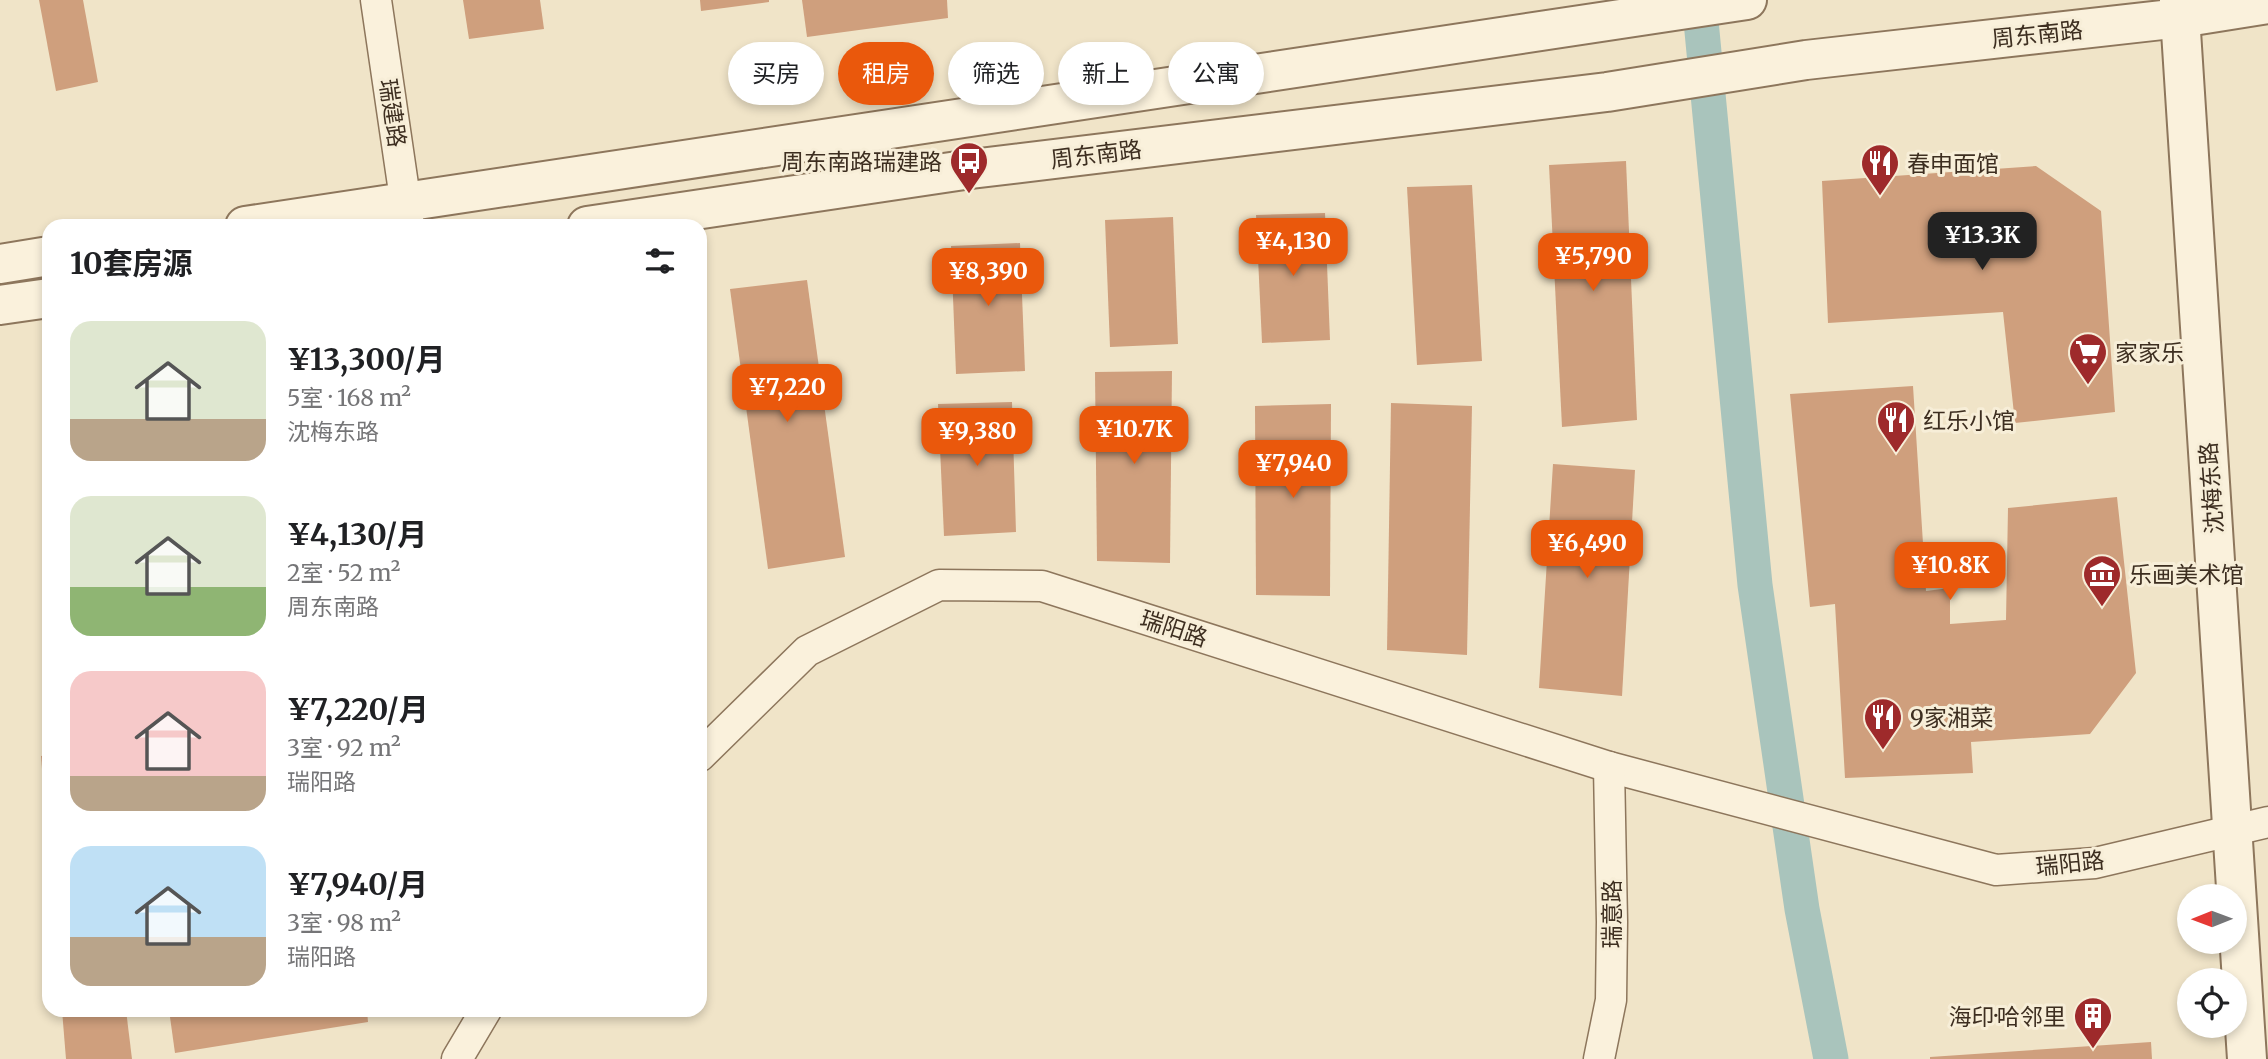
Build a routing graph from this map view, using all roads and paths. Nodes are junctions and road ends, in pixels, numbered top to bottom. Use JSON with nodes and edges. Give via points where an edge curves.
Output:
{"nodes":[{"id":1,"x":376,"y":0,"type":"edge"},
{"id":2,"x":1747,"y":0,"type":"edge"},
{"id":3,"x":2268,"y":4,"type":"edge"},
{"id":4,"x":2179,"y":9,"type":"edge"},
{"id":5,"x":408,"y":213,"type":"edge"},
{"id":6,"x":333,"y":219,"type":"edge"},
{"id":7,"x":634,"y":219,"type":"edge"},
{"id":8,"x":42,"y":257,"type":"edge"},
{"id":9,"x":0,"y":264,"type":"edge"},
{"id":10,"x":42,"y":299,"type":"edge"},
{"id":11,"x":0,"y":305,"type":"edge"},
{"id":12,"x":707,"y":749,"type":"edge"},
{"id":13,"x":1609,"y":767,"type":"junction"},
{"id":14,"x":2251,"y":826,"type":"edge"},
{"id":15,"x":481,"y":1017,"type":"edge"},
{"id":16,"x":457,"y":1059,"type":"edge"},
{"id":17,"x":1599,"y":1059,"type":"edge"},
{"id":18,"x":2247,"y":1059,"type":"edge"}],
"edges":[{"from":1,"to":5,"type":"street","name":"瑞建路"},
{"from":2,"to":5,"type":"street"},
{"from":3,"to":4,"type":"street","name":"周东南路"},
{"from":4,"to":7,"type":"street","name":"周东南路","via":[[1607,92],[971,169]]},
{"from":4,"to":14,"type":"street","name":"沈梅东路"},
{"from":5,"to":6,"type":"street"},
{"from":8,"to":9,"type":"street"},
{"from":10,"to":11,"type":"street"},
{"from":12,"to":13,"type":"street","name":"瑞阳路","via":[[807,651],[939,585],[1042,586]]},
{"from":13,"to":14,"type":"street","name":"瑞阳路","via":[[1996,870],[2095,863]]},
{"from":13,"to":17,"type":"street","name":"瑞意路","via":[[1611,1000]]},
{"from":14,"to":18,"type":"street","name":"沈梅东路"},
{"from":15,"to":16,"type":"street"}]}
